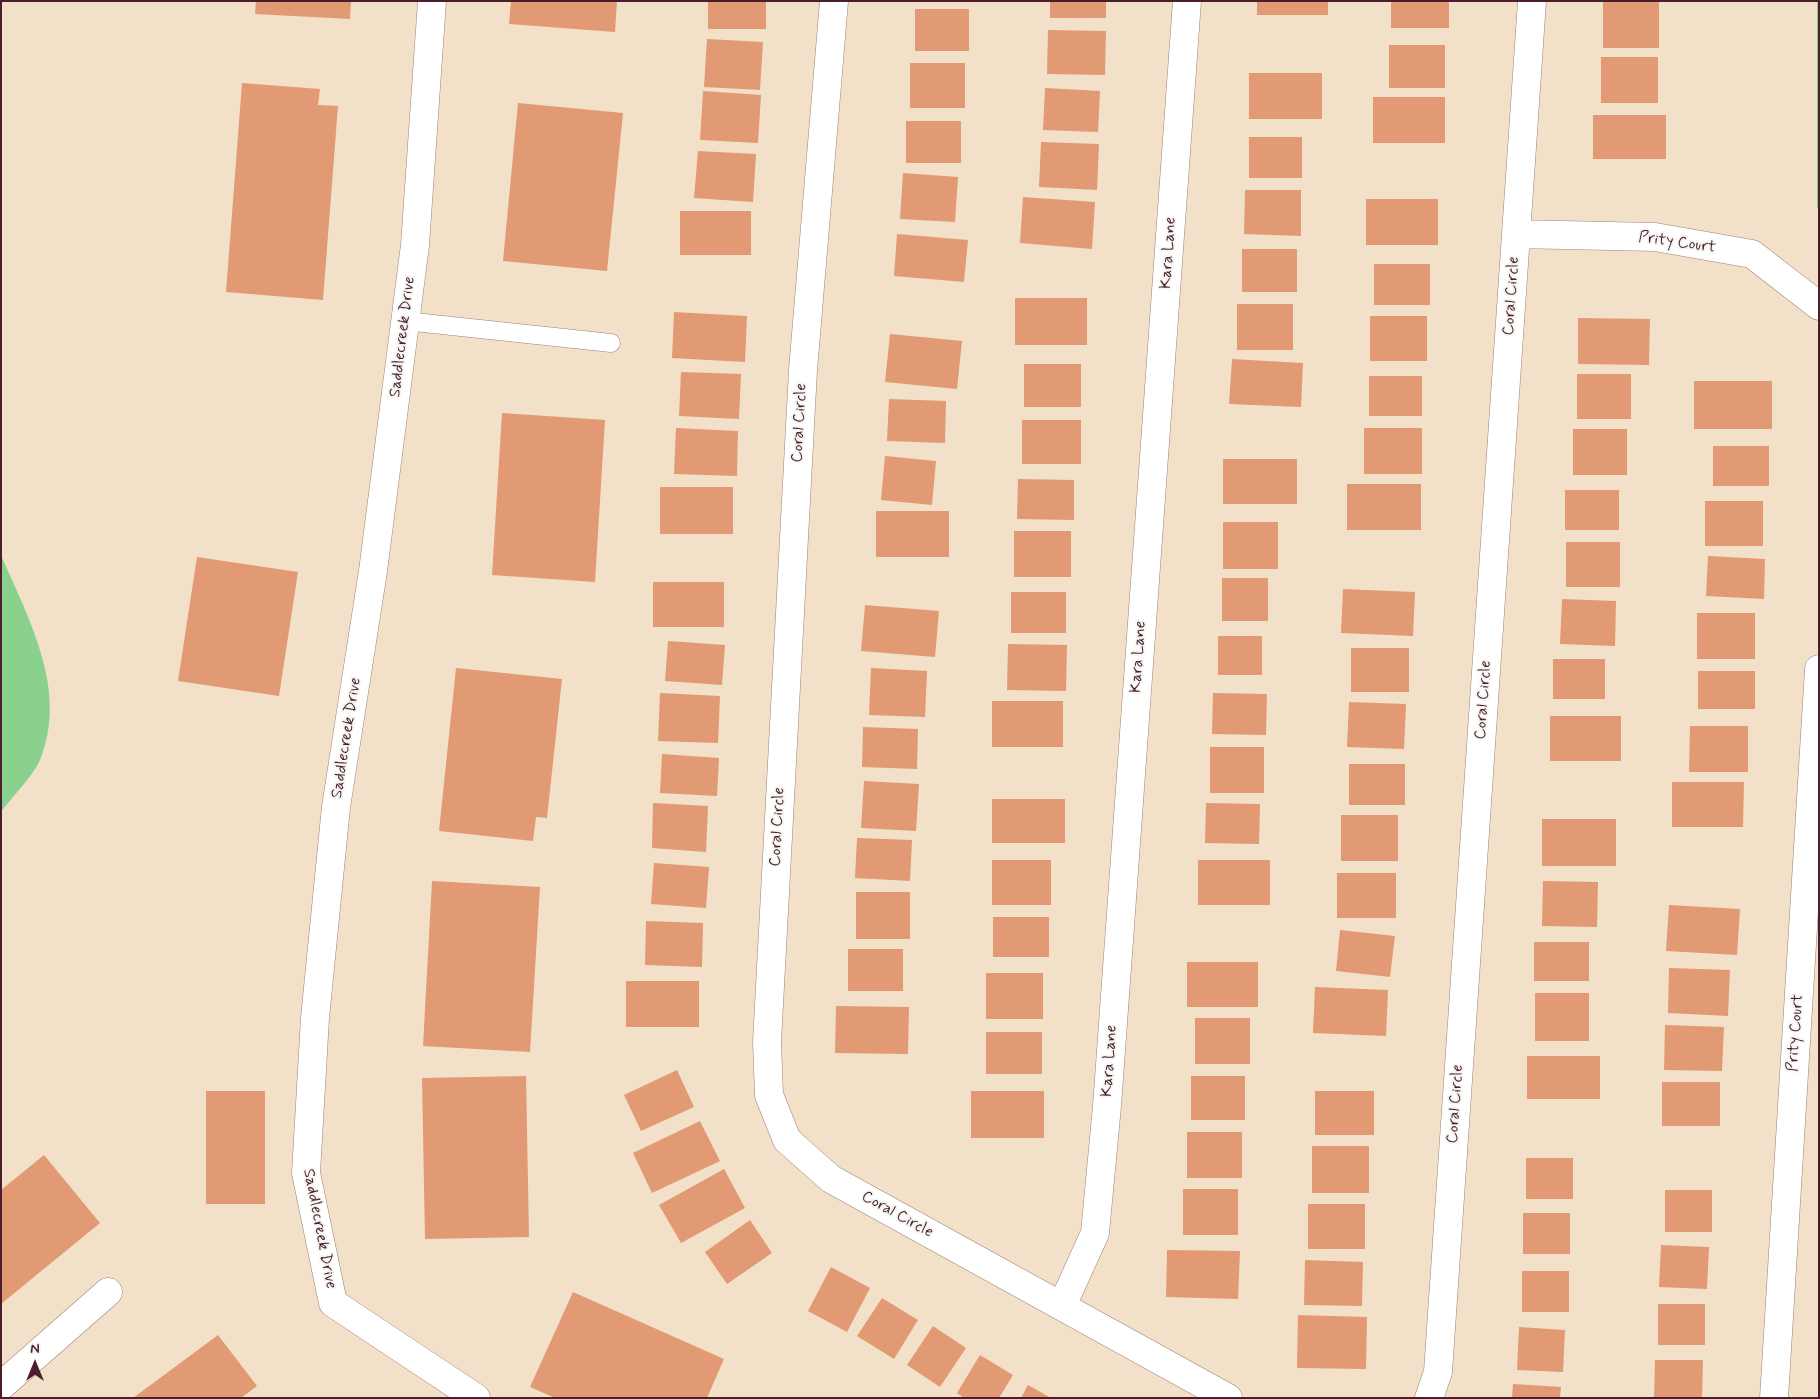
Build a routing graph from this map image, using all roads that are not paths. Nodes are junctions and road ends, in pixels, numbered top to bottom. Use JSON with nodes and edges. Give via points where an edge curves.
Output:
{"nodes":[{"id":1,"x":432,"y":1,"type":"edge"},
{"id":2,"x":834,"y":1,"type":"edge"},
{"id":3,"x":1187,"y":1,"type":"edge"},
{"id":4,"x":1532,"y":1,"type":"edge"},
{"id":5,"x":1516,"y":234,"type":"junction"},
{"id":6,"x":1819,"y":306,"type":"edge"},
{"id":7,"x":405,"y":321,"type":"junction"},
{"id":8,"x":611,"y":343,"type":"dead end"},
{"id":9,"x":1819,"y":669,"type":"edge"},
{"id":10,"x":108,"y":1292,"type":"dead end"},
{"id":11,"x":1062,"y":1306,"type":"junction"},
{"id":12,"x":1,"y":1386,"type":"edge"},
{"id":13,"x":476,"y":1398,"type":"edge"},
{"id":14,"x":1228,"y":1398,"type":"edge"},
{"id":15,"x":1429,"y":1398,"type":"edge"},
{"id":16,"x":1774,"y":1398,"type":"edge"}],
"edges":[{"from":1,"to":7,"type":"street","name":"Saddlecreek Drive","via":[[415,244]]},
{"from":2,"to":11,"type":"street","name":"Coral Circle","via":[[803,370],[767,1042],[769,1095],[787,1140],[831,1179]]},
{"from":3,"to":11,"type":"street","name":"Kara Lane","via":[[1097,1213],[1095,1233]]},
{"from":4,"to":5,"type":"street","name":"Coral Circle"},
{"from":5,"to":6,"type":"street","name":"Prity Court","via":[[1655,237],[1752,254]]},
{"from":5,"to":15,"type":"street","name":"Coral Circle","via":[[1439,1362]]},
{"from":7,"to":8,"type":"lane"},
{"from":7,"to":13,"type":"street","name":"Saddlecreek Drive","via":[[373,571],[336,807],[315,1018],[306,1173],[333,1303]]},
{"from":9,"to":16,"type":"street","name":"Prity Court"},
{"from":10,"to":12,"type":"street"},
{"from":11,"to":14,"type":"street","name":"Coral Circle"}]}
